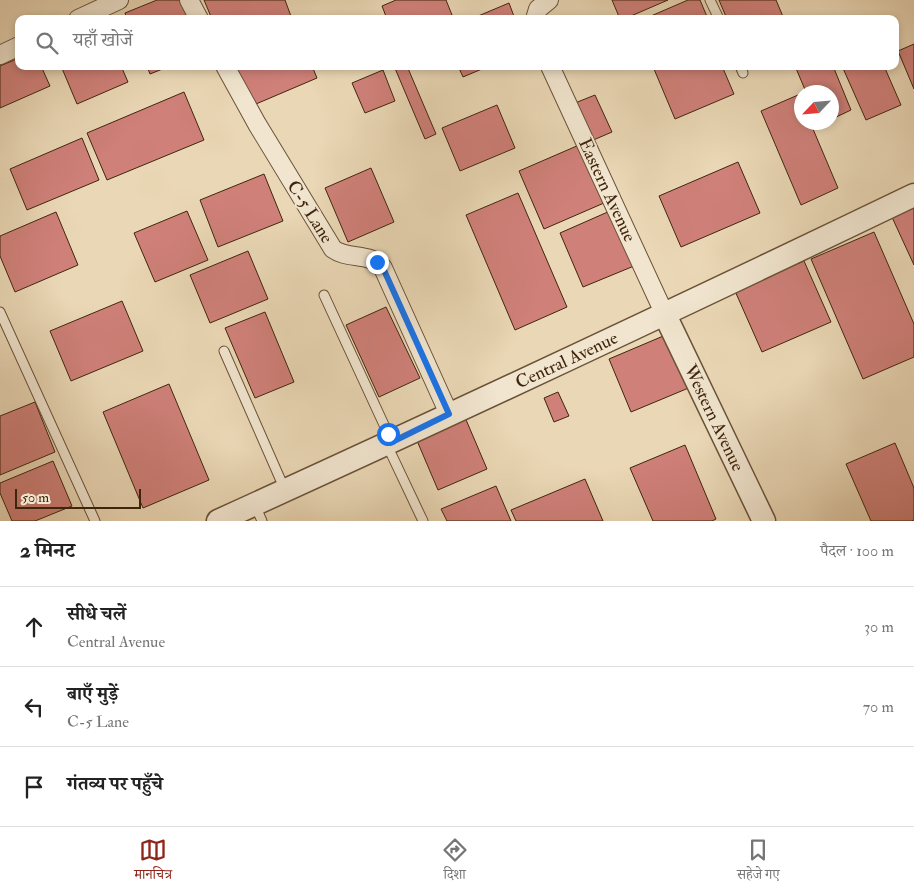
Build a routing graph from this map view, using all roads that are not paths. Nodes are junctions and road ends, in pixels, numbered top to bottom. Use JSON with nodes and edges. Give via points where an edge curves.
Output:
{"nodes":[{"id":1,"x":119,"y":0,"type":"edge"},
{"id":2,"x":189,"y":0,"type":"edge"},
{"id":3,"x":549,"y":0,"type":"edge"},
{"id":4,"x":710,"y":0,"type":"edge"},
{"id":5,"x":87,"y":15,"type":"edge"},
{"id":6,"x":197,"y":15,"type":"edge"},
{"id":7,"x":536,"y":15,"type":"edge"},
{"id":8,"x":717,"y":15,"type":"edge"},
{"id":9,"x":15,"y":48,"type":"edge"},
{"id":10,"x":0,"y":55,"type":"edge"},
{"id":11,"x":227,"y":70,"type":"edge"},
{"id":12,"x":552,"y":70,"type":"edge"},
{"id":13,"x":914,"y":195,"type":"edge"},
{"id":14,"x":324,"y":295,"type":"dead end"},
{"id":15,"x":0,"y":312,"type":"edge"},
{"id":16,"x":665,"y":314,"type":"junction"},
{"id":17,"x":224,"y":352,"type":"dead end"},
{"id":18,"x":449,"y":414,"type":"junction"},
{"id":19,"x":390,"y":443,"type":"junction"},
{"id":20,"x":285,"y":491,"type":"junction"},
{"id":21,"x":258,"y":513,"type":"edge"},
{"id":22,"x":95,"y":521,"type":"edge"},
{"id":23,"x":218,"y":521,"type":"edge"},
{"id":24,"x":423,"y":521,"type":"edge"},
{"id":25,"x":764,"y":521,"type":"edge"}],
"edges":[{"from":1,"to":5,"type":"street"},
{"from":2,"to":6,"type":"street"},
{"from":3,"to":7,"type":"street","via":[[538,9]]},
{"from":4,"to":8,"type":"lane"},
{"from":9,"to":10,"type":"street"},
{"from":11,"to":18,"type":"street","name":"C-5 Lane","via":[[333,249],[373,259],[383,268]]},
{"from":12,"to":16,"type":"street","name":"Eastern Avenue"},
{"from":13,"to":16,"type":"street","name":"Central Avenue"},
{"from":14,"to":19,"type":"lane"},
{"from":15,"to":22,"type":"lane"},
{"from":16,"to":18,"type":"street","name":"Central Avenue"},
{"from":16,"to":25,"type":"street","name":"Western Avenue"},
{"from":17,"to":20,"type":"lane"},
{"from":18,"to":19,"type":"street","name":"Central Avenue"},
{"from":19,"to":20,"type":"street","name":"Central Avenue"},
{"from":19,"to":24,"type":"lane"},
{"from":20,"to":21,"type":"street","name":"Central Avenue"},
{"from":21,"to":23,"type":"street","name":"Central Avenue"}]}
